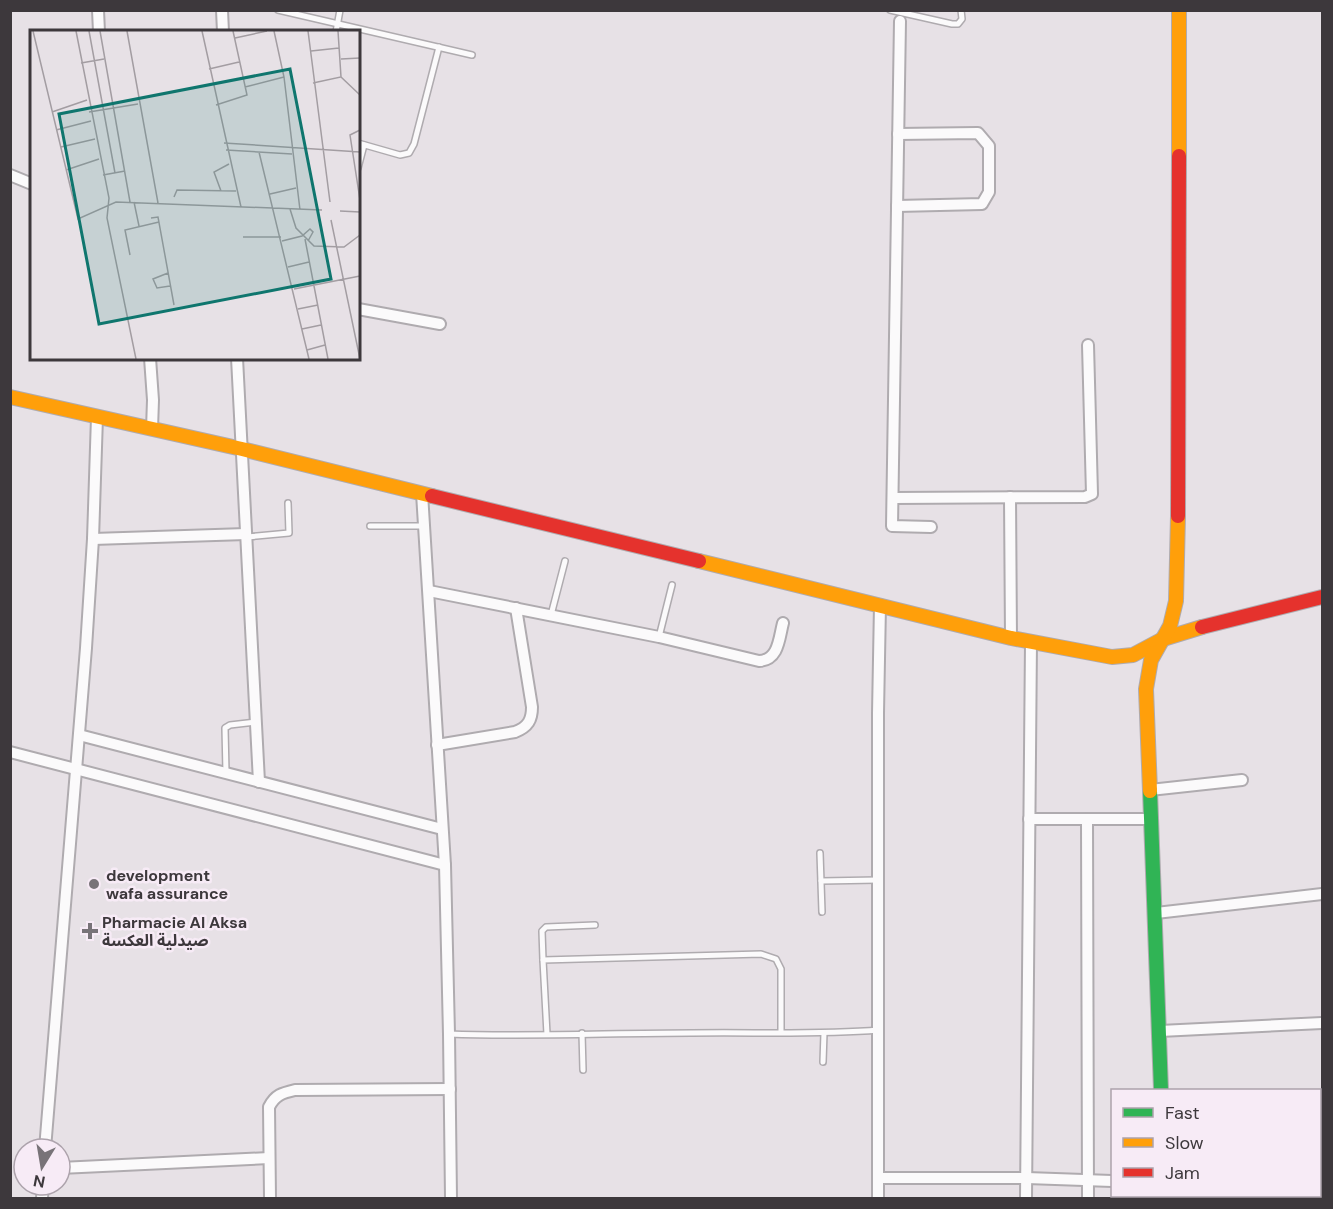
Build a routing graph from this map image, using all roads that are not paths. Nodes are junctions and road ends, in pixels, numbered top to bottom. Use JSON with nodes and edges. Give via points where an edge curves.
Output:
{"nodes":[{"id":1,"x":98,"y":10,"type":"edge"},
{"id":2,"x":222,"y":10,"type":"edge"},
{"id":3,"x":278,"y":10,"type":"edge"},
{"id":4,"x":340,"y":10,"type":"edge"},
{"id":5,"x":890,"y":10,"type":"edge"},
{"id":6,"x":961,"y":10,"type":"edge"},
{"id":7,"x":1179,"y":10,"type":"edge"},
{"id":8,"x":900,"y":21,"type":"dead end"},
{"id":9,"x":338,"y":24,"type":"junction"},
{"id":10,"x":99,"y":30,"type":"edge"},
{"id":11,"x":223,"y":30,"type":"edge"},
{"id":12,"x":336,"y":30,"type":"edge"},
{"id":13,"x":439,"y":47,"type":"junction"},
{"id":14,"x":472,"y":55,"type":"dead end"},
{"id":15,"x":898,"y":134,"type":"junction"},
{"id":16,"x":362,"y":144,"type":"edge"},
{"id":17,"x":10,"y":175,"type":"edge"},
{"id":18,"x":30,"y":183,"type":"edge"},
{"id":19,"x":897,"y":206,"type":"junction"},
{"id":20,"x":360,"y":309,"type":"edge"},
{"id":21,"x":440,"y":324,"type":"dead end"},
{"id":22,"x":1088,"y":345,"type":"dead end"},
{"id":23,"x":150,"y":360,"type":"edge"},
{"id":24,"x":237,"y":360,"type":"edge"},
{"id":25,"x":10,"y":397,"type":"edge"},
{"id":26,"x":97,"y":417,"type":"junction"},
{"id":27,"x":152,"y":429,"type":"junction"},
{"id":28,"x":243,"y":449,"type":"junction"},
{"id":29,"x":422,"y":493,"type":"junction"},
{"id":30,"x":1010,"y":497,"type":"junction"},
{"id":31,"x":892,"y":498,"type":"junction"},
{"id":32,"x":288,"y":503,"type":"dead end"},
{"id":33,"x":370,"y":526,"type":"dead end"},
{"id":34,"x":424,"y":526,"type":"junction"},
{"id":35,"x":931,"y":527,"type":"dead end"},
{"id":36,"x":246,"y":536,"type":"junction"},
{"id":37,"x":93,"y":539,"type":"junction"},
{"id":38,"x":565,"y":561,"type":"dead end"},
{"id":39,"x":672,"y":585,"type":"dead end"},
{"id":40,"x":429,"y":591,"type":"junction"},
{"id":41,"x":1323,"y":597,"type":"edge"},
{"id":42,"x":880,"y":605,"type":"junction"},
{"id":43,"x":516,"y":608,"type":"junction"},
{"id":44,"x":551,"y":615,"type":"junction"},
{"id":45,"x":783,"y":622,"type":"dead end"},
{"id":46,"x":659,"y":637,"type":"junction"},
{"id":47,"x":1011,"y":638,"type":"junction"},
{"id":48,"x":1163,"y":639,"type":"junction"},
{"id":49,"x":1031,"y":642,"type":"junction"},
{"id":50,"x":256,"y":722,"type":"junction"},
{"id":51,"x":79,"y":735,"type":"junction"},
{"id":52,"x":438,"y":746,"type":"junction"},
{"id":53,"x":10,"y":752,"type":"edge"},
{"id":54,"x":76,"y":769,"type":"junction"},
{"id":55,"x":226,"y":774,"type":"junction"},
{"id":56,"x":1242,"y":780,"type":"dead end"},
{"id":57,"x":259,"y":782,"type":"junction"},
{"id":58,"x":1150,"y":790,"type":"junction"},
{"id":59,"x":1029,"y":819,"type":"junction"},
{"id":60,"x":1087,"y":819,"type":"junction"},
{"id":61,"x":1151,"y":819,"type":"junction"},
{"id":62,"x":442,"y":829,"type":"junction"},
{"id":63,"x":820,"y":853,"type":"dead end"},
{"id":64,"x":445,"y":865,"type":"junction"},
{"id":65,"x":879,"y":880,"type":"junction"},
{"id":66,"x":821,"y":881,"type":"junction"},
{"id":67,"x":1323,"y":894,"type":"edge"},
{"id":68,"x":822,"y":912,"type":"dead end"},
{"id":69,"x":1156,"y":913,"type":"junction"},
{"id":70,"x":595,"y":925,"type":"dead end"},
{"id":71,"x":543,"y":960,"type":"junction"},
{"id":72,"x":1323,"y":1023,"type":"edge"},
{"id":73,"x":879,"y":1030,"type":"junction"},
{"id":74,"x":1160,"y":1031,"type":"junction"},
{"id":75,"x":782,"y":1032,"type":"junction"},
{"id":76,"x":824,"y":1033,"type":"junction"},
{"id":77,"x":449,"y":1034,"type":"junction"},
{"id":78,"x":547,"y":1034,"type":"junction"},
{"id":79,"x":582,"y":1034,"type":"junction"},
{"id":80,"x":824,"y":1062,"type":"dead end"},
{"id":81,"x":583,"y":1070,"type":"dead end"},
{"id":82,"x":450,"y":1089,"type":"junction"},
{"id":83,"x":1161,"y":1089,"type":"edge"},
{"id":84,"x":46,"y":1137,"type":"edge"},
{"id":85,"x":269,"y":1158,"type":"junction"},
{"id":86,"x":72,"y":1167,"type":"edge"},
{"id":87,"x":879,"y":1178,"type":"junction"},
{"id":88,"x":1026,"y":1178,"type":"junction"},
{"id":89,"x":1088,"y":1180,"type":"junction"},
{"id":90,"x":1111,"y":1182,"type":"edge"},
{"id":91,"x":270,"y":1198,"type":"edge"},
{"id":92,"x":451,"y":1198,"type":"edge"},
{"id":93,"x":879,"y":1198,"type":"edge"},
{"id":94,"x":1026,"y":1198,"type":"edge"},
{"id":95,"x":1088,"y":1198,"type":"edge"}],
"edges":[{"from":1,"to":10,"type":"street"},
{"from":2,"to":11,"type":"street"},
{"from":3,"to":9,"type":"lane"},
{"from":4,"to":9,"type":"lane"},
{"from":5,"to":6,"type":"lane","via":[[952,24],[962,19]]},
{"from":7,"to":48,"type":"street","via":[[1178,578],[1176,602]]},
{"from":8,"to":15,"type":"street"},
{"from":9,"to":12,"type":"lane"},
{"from":9,"to":13,"type":"lane"},
{"from":13,"to":14,"type":"lane"},
{"from":13,"to":16,"type":"lane","via":[[409,153],[400,155]]},
{"from":15,"to":19,"type":"street"},
{"from":15,"to":19,"type":"street","via":[[978,133],[988,146],[989,192],[982,204]]},
{"from":17,"to":18,"type":"street"},
{"from":19,"to":31,"type":"street"},
{"from":20,"to":21,"type":"street"},
{"from":22,"to":30,"type":"street","via":[[1092,494]]},
{"from":23,"to":27,"type":"street"},
{"from":24,"to":28,"type":"street"},
{"from":25,"to":26,"type":"street"},
{"from":26,"to":27,"type":"street"},
{"from":26,"to":37,"type":"street"},
{"from":27,"to":28,"type":"street"},
{"from":28,"to":29,"type":"street"},
{"from":28,"to":36,"type":"street"},
{"from":29,"to":34,"type":"street"},
{"from":29,"to":42,"type":"street"},
{"from":30,"to":31,"type":"street"},
{"from":30,"to":47,"type":"street"},
{"from":31,"to":35,"type":"street","via":[[892,526]]},
{"from":32,"to":36,"type":"lane","via":[[289,533]]},
{"from":33,"to":34,"type":"lane"},
{"from":34,"to":40,"type":"street"},
{"from":36,"to":37,"type":"street"},
{"from":36,"to":50,"type":"street"},
{"from":37,"to":51,"type":"street"},
{"from":38,"to":44,"type":"lane"},
{"from":39,"to":46,"type":"lane"},
{"from":40,"to":43,"type":"street"},
{"from":40,"to":52,"type":"street"},
{"from":41,"to":48,"type":"street"},
{"from":42,"to":47,"type":"street"},
{"from":42,"to":65,"type":"street"},
{"from":43,"to":44,"type":"street"},
{"from":43,"to":52,"type":"street","via":[[531,719],[515,732]]},
{"from":44,"to":46,"type":"street"},
{"from":45,"to":46,"type":"street","via":[[774,654],[763,661]]},
{"from":47,"to":49,"type":"street"},
{"from":48,"to":49,"type":"street","via":[[1132,655],[1112,657]]},
{"from":48,"to":58,"type":"street","via":[[1151,660],[1146,689]]},
{"from":49,"to":59,"type":"street"},
{"from":50,"to":55,"type":"lane","via":[[225,728]]},
{"from":50,"to":57,"type":"street"},
{"from":51,"to":54,"type":"street"},
{"from":51,"to":55,"type":"street"},
{"from":52,"to":62,"type":"street"},
{"from":53,"to":54,"type":"street"},
{"from":54,"to":64,"type":"street"},
{"from":54,"to":84,"type":"street"},
{"from":55,"to":57,"type":"street"},
{"from":56,"to":58,"type":"street"},
{"from":57,"to":62,"type":"street"},
{"from":58,"to":61,"type":"street"},
{"from":59,"to":60,"type":"street"},
{"from":59,"to":88,"type":"street"},
{"from":60,"to":61,"type":"street"},
{"from":60,"to":89,"type":"street"},
{"from":61,"to":69,"type":"street"},
{"from":62,"to":64,"type":"street"},
{"from":63,"to":66,"type":"lane"},
{"from":64,"to":77,"type":"street"},
{"from":65,"to":66,"type":"lane"},
{"from":65,"to":73,"type":"street"},
{"from":66,"to":68,"type":"lane"},
{"from":67,"to":69,"type":"street"},
{"from":69,"to":74,"type":"street"},
{"from":70,"to":71,"type":"lane","via":[[546,927],[541,937]]},
{"from":71,"to":75,"type":"lane","via":[[770,956],[781,969]]},
{"from":71,"to":78,"type":"lane"},
{"from":72,"to":74,"type":"street"},
{"from":73,"to":76,"type":"lane"},
{"from":73,"to":87,"type":"street"},
{"from":74,"to":83,"type":"street"},
{"from":75,"to":76,"type":"lane"},
{"from":75,"to":79,"type":"lane"},
{"from":76,"to":80,"type":"lane"},
{"from":77,"to":78,"type":"lane"},
{"from":77,"to":82,"type":"street"},
{"from":78,"to":79,"type":"lane"},
{"from":79,"to":81,"type":"lane"},
{"from":82,"to":85,"type":"street","via":[[280,1093],[269,1107]]},
{"from":82,"to":92,"type":"street"},
{"from":85,"to":86,"type":"street"},
{"from":85,"to":91,"type":"street"},
{"from":87,"to":88,"type":"street"},
{"from":87,"to":93,"type":"street"},
{"from":88,"to":89,"type":"street"},
{"from":88,"to":94,"type":"street"},
{"from":89,"to":90,"type":"street"},
{"from":89,"to":95,"type":"street"}]}
